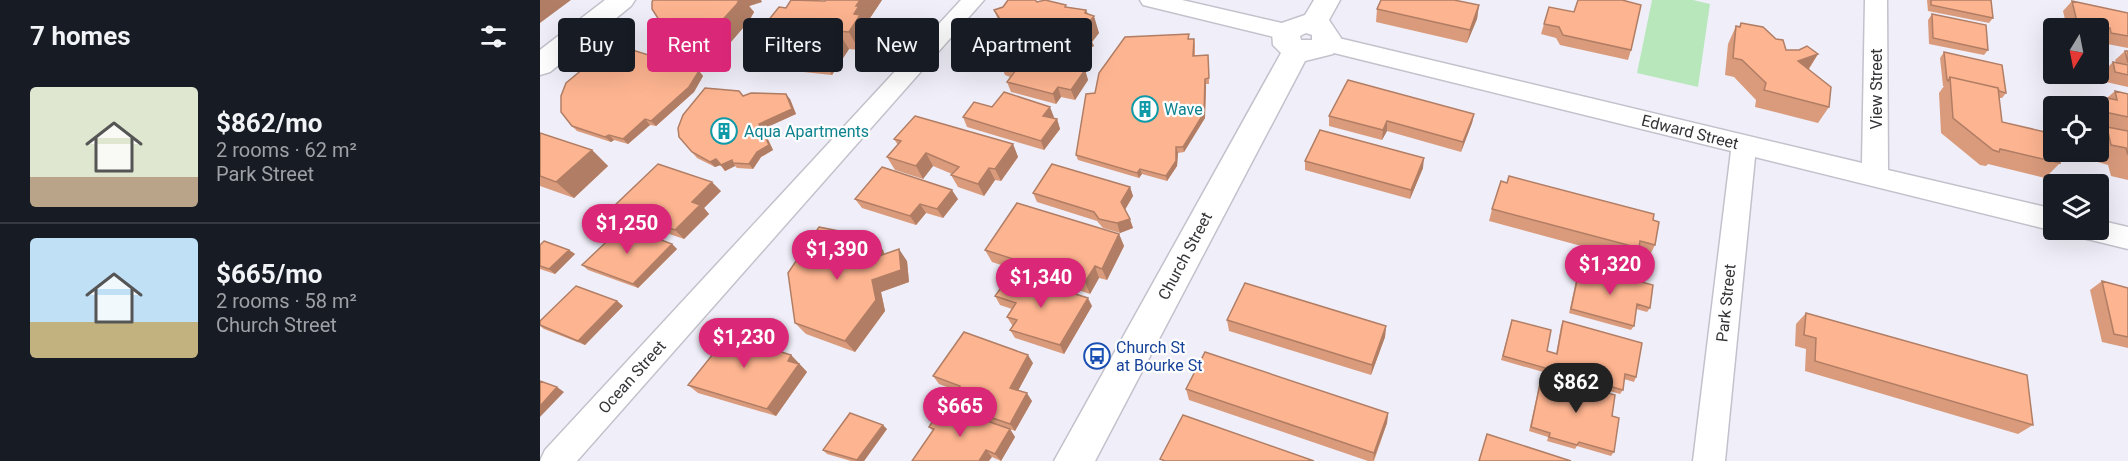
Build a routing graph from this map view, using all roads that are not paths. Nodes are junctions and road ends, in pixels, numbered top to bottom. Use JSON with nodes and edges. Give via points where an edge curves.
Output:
{"nodes":[{"id":1,"x":622,"y":0,"type":"edge"},
{"id":2,"x":973,"y":0,"type":"edge"},
{"id":3,"x":1151,"y":0,"type":"edge"},
{"id":4,"x":1327,"y":0,"type":"edge"},
{"id":5,"x":1876,"y":0,"type":"edge"},
{"id":6,"x":1305,"y":38,"type":"junction"},
{"id":7,"x":540,"y":65,"type":"edge"},
{"id":8,"x":1744,"y":145,"type":"junction"},
{"id":9,"x":1875,"y":177,"type":"junction"},
{"id":10,"x":2043,"y":217,"type":"edge"},
{"id":11,"x":2109,"y":234,"type":"edge"},
{"id":12,"x":2128,"y":238,"type":"edge"},
{"id":13,"x":556,"y":461,"type":"edge"},
{"id":14,"x":1074,"y":461,"type":"edge"},
{"id":15,"x":1708,"y":461,"type":"edge"}],
"edges":[{"from":1,"to":7,"type":"street"},
{"from":2,"to":13,"type":"street","name":"Ocean Street"},
{"from":3,"to":6,"type":"street","name":"Edward Street"},
{"from":4,"to":6,"type":"street","name":"Church Street"},
{"from":5,"to":9,"type":"street","name":"View Street"},
{"from":6,"to":8,"type":"street","name":"Edward Street"},
{"from":6,"to":14,"type":"street","name":"Church Street"},
{"from":8,"to":9,"type":"street","name":"Edward Street"},
{"from":8,"to":15,"type":"street","name":"Park Street"},
{"from":9,"to":10,"type":"street","name":"Edward Street"},
{"from":11,"to":12,"type":"street"}]}
